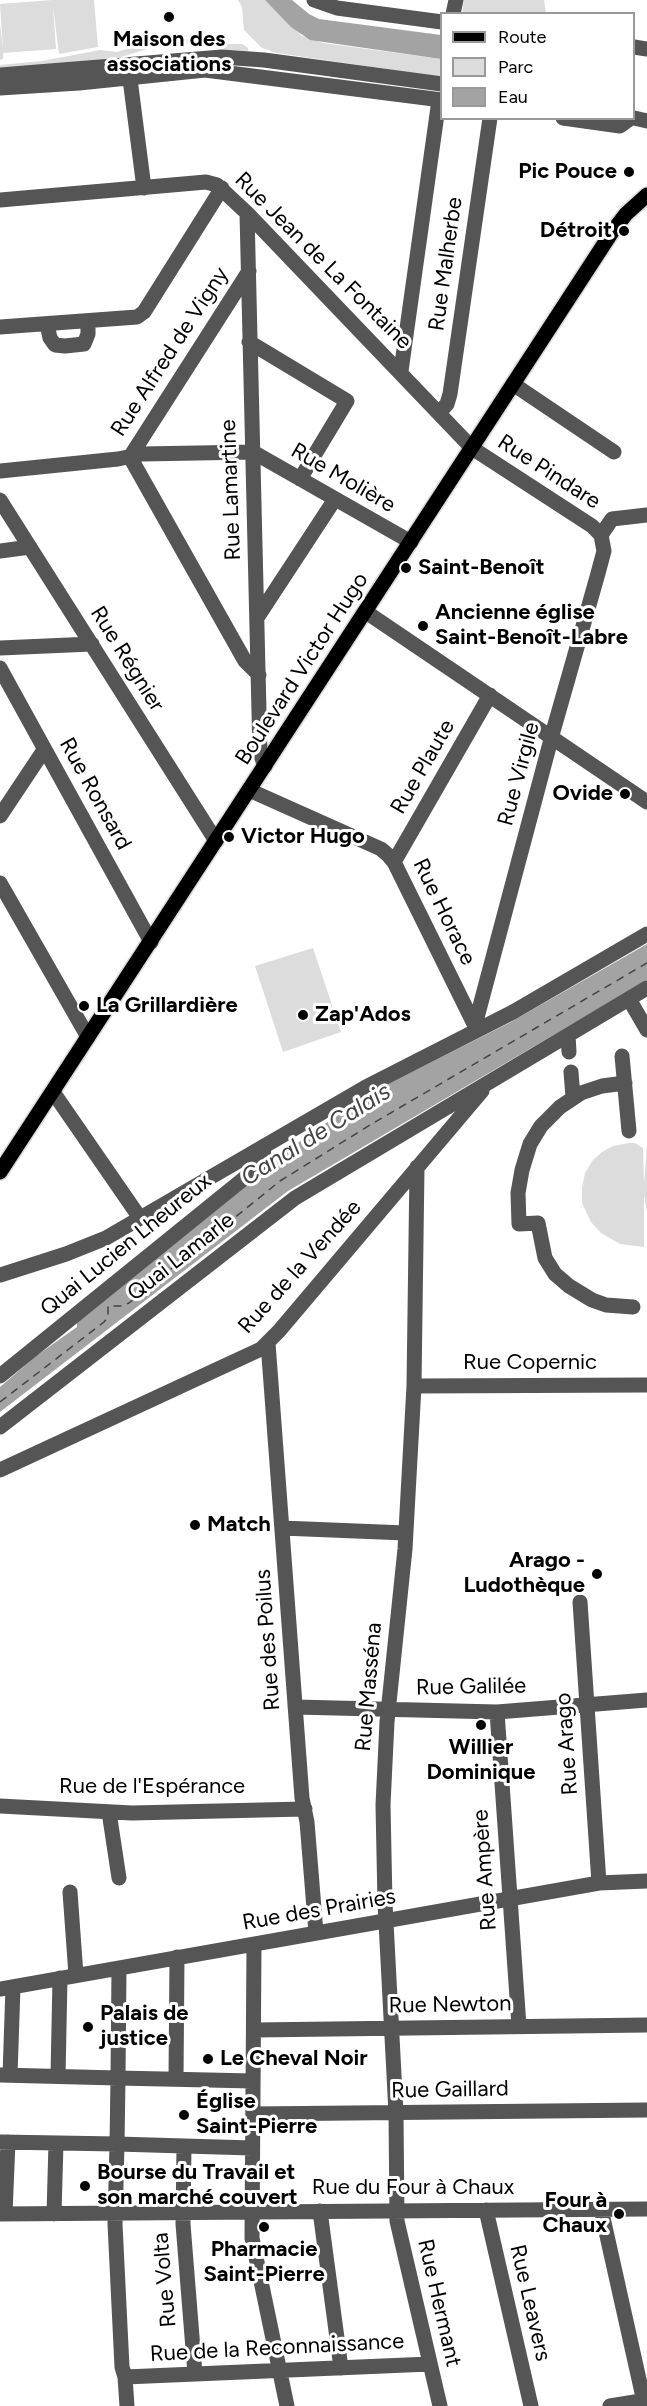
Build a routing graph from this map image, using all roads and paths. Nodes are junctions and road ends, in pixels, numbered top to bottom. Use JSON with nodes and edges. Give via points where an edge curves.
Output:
{"nodes":[{"id":1,"x":314,"y":0,"type":"edge"},
{"id":2,"x":373,"y":0,"type":"edge"},
{"id":3,"x":358,"y":5,"type":"edge"},
{"id":4,"x":382,"y":14,"type":"junction"},
{"id":5,"x":440,"y":22,"type":"edge"},
{"id":6,"x":0,"y":75,"type":"edge"},
{"id":7,"x":130,"y":79,"type":"junction"},
{"id":8,"x":0,"y":88,"type":"edge"},
{"id":9,"x":440,"y":90,"type":"edge"},
{"id":10,"x":490,"y":120,"type":"edge"},
{"id":11,"x":577,"y":120,"type":"edge"},
{"id":12,"x":629,"y":120,"type":"edge"},
{"id":13,"x":144,"y":188,"type":"junction"},
{"id":14,"x":222,"y":188,"type":"junction"},
{"id":15,"x":647,"y":195,"type":"edge"},
{"id":16,"x":0,"y":200,"type":"edge"},
{"id":17,"x":247,"y":213,"type":"junction"},
{"id":18,"x":249,"y":271,"type":"junction"},
{"id":19,"x":88,"y":321,"type":"junction"},
{"id":20,"x":47,"y":324,"type":"junction"},
{"id":21,"x":0,"y":327,"type":"edge"},
{"id":22,"x":249,"y":342,"type":"junction"},
{"id":23,"x":400,"y":371,"type":"junction"},
{"id":24,"x":513,"y":384,"type":"junction"},
{"id":25,"x":439,"y":413,"type":"junction"},
{"id":26,"x":472,"y":448,"type":"junction"},
{"id":27,"x":252,"y":452,"type":"junction"},
{"id":28,"x":614,"y":452,"type":"dead end"},
{"id":29,"x":130,"y":457,"type":"junction"},
{"id":30,"x":0,"y":471,"type":"edge"},
{"id":31,"x":300,"y":479,"type":"junction"},
{"id":32,"x":335,"y":499,"type":"junction"},
{"id":33,"x":0,"y":500,"type":"edge"},
{"id":34,"x":647,"y":515,"type":"edge"},
{"id":35,"x":601,"y":535,"type":"junction"},
{"id":36,"x":411,"y":542,"type":"junction"},
{"id":37,"x":30,"y":547,"type":"junction"},
{"id":38,"x":0,"y":551,"type":"edge"},
{"id":39,"x":366,"y":612,"type":"junction"},
{"id":40,"x":257,"y":618,"type":"junction"},
{"id":41,"x":92,"y":644,"type":"junction"},
{"id":42,"x":0,"y":648,"type":"edge"},
{"id":43,"x":0,"y":669,"type":"edge"},
{"id":44,"x":259,"y":675,"type":"junction"},
{"id":45,"x":490,"y":695,"type":"junction"},
{"id":46,"x":552,"y":738,"type":"junction"},
{"id":47,"x":44,"y":750,"type":"junction"},
{"id":48,"x":265,"y":766,"type":"junction"},
{"id":49,"x":249,"y":790,"type":"junction"},
{"id":50,"x":647,"y":802,"type":"edge"},
{"id":51,"x":0,"y":816,"type":"edge"},
{"id":52,"x":216,"y":841,"type":"junction"},
{"id":53,"x":394,"y":862,"type":"junction"},
{"id":54,"x":0,"y":883,"type":"edge"},
{"id":55,"x":647,"y":934,"type":"edge"},
{"id":56,"x":151,"y":942,"type":"junction"},
{"id":57,"x":647,"y":988,"type":"edge"},
{"id":58,"x":628,"y":999,"type":"junction"},
{"id":59,"x":476,"y":1028,"type":"junction"},
{"id":60,"x":647,"y":1032,"type":"edge"},
{"id":61,"x":568,"y":1035,"type":"junction"},
{"id":62,"x":88,"y":1037,"type":"junction"},
{"id":63,"x":569,"y":1052,"type":"dead end"},
{"id":64,"x":621,"y":1056,"type":"dead end"},
{"id":65,"x":571,"y":1072,"type":"dead end"},
{"id":66,"x":492,"y":1080,"type":"junction"},
{"id":67,"x":625,"y":1083,"type":"junction"},
{"id":68,"x":53,"y":1092,"type":"junction"},
{"id":69,"x":573,"y":1097,"type":"junction"},
{"id":70,"x":628,"y":1131,"type":"dead end"},
{"id":71,"x":264,"y":1146,"type":"junction"},
{"id":72,"x":417,"y":1167,"type":"junction"},
{"id":73,"x":0,"y":1172,"type":"edge"},
{"id":74,"x":140,"y":1218,"type":"junction"},
{"id":75,"x":0,"y":1275,"type":"edge"},
{"id":76,"x":633,"y":1307,"type":"dead end"},
{"id":77,"x":268,"y":1344,"type":"junction"},
{"id":78,"x":4,"y":1373,"type":"edge"},
{"id":79,"x":647,"y":1385,"type":"edge"},
{"id":80,"x":414,"y":1386,"type":"junction"},
{"id":81,"x":0,"y":1427,"type":"edge"},
{"id":82,"x":0,"y":1470,"type":"edge"},
{"id":83,"x":282,"y":1528,"type":"junction"},
{"id":84,"x":405,"y":1533,"type":"junction"},
{"id":85,"x":580,"y":1602,"type":"dead end"},
{"id":86,"x":647,"y":1700,"type":"edge"},
{"id":87,"x":587,"y":1705,"type":"junction"},
{"id":88,"x":295,"y":1707,"type":"junction"},
{"id":89,"x":390,"y":1710,"type":"junction"},
{"id":90,"x":497,"y":1712,"type":"junction"},
{"id":91,"x":0,"y":1806,"type":"edge"},
{"id":92,"x":305,"y":1809,"type":"junction"},
{"id":93,"x":109,"y":1812,"type":"junction"},
{"id":94,"x":119,"y":1878,"type":"dead end"},
{"id":95,"x":647,"y":1881,"type":"edge"},
{"id":96,"x":599,"y":1883,"type":"junction"},
{"id":97,"x":70,"y":1892,"type":"dead end"},
{"id":98,"x":510,"y":1898,"type":"junction"},
{"id":99,"x":387,"y":1921,"type":"junction"},
{"id":100,"x":316,"y":1933,"type":"junction"},
{"id":101,"x":254,"y":1944,"type":"junction"},
{"id":102,"x":177,"y":1957,"type":"junction"},
{"id":103,"x":119,"y":1968,"type":"junction"},
{"id":104,"x":76,"y":1975,"type":"junction"},
{"id":105,"x":60,"y":1978,"type":"junction"},
{"id":106,"x":7,"y":1988,"type":"edge"},
{"id":107,"x":647,"y":2025,"type":"edge"},
{"id":108,"x":519,"y":2026,"type":"junction"},
{"id":109,"x":392,"y":2028,"type":"junction"},
{"id":110,"x":254,"y":2030,"type":"junction"},
{"id":111,"x":5,"y":2075,"type":"edge"},
{"id":112,"x":58,"y":2076,"type":"junction"},
{"id":113,"x":118,"y":2078,"type":"junction"},
{"id":114,"x":176,"y":2079,"type":"junction"},
{"id":115,"x":253,"y":2081,"type":"junction"},
{"id":116,"x":647,"y":2110,"type":"edge"},
{"id":117,"x":396,"y":2113,"type":"junction"},
{"id":118,"x":253,"y":2114,"type":"junction"},
{"id":119,"x":4,"y":2142,"type":"edge"},
{"id":120,"x":56,"y":2143,"type":"junction"},
{"id":121,"x":117,"y":2144,"type":"junction"},
{"id":122,"x":184,"y":2146,"type":"junction"},
{"id":123,"x":252,"y":2148,"type":"junction"},
{"id":124,"x":601,"y":2209,"type":"junction"},
{"id":125,"x":647,"y":2209,"type":"edge"},
{"id":126,"x":486,"y":2210,"type":"junction"},
{"id":127,"x":320,"y":2211,"type":"junction"},
{"id":128,"x":397,"y":2211,"type":"junction"},
{"id":129,"x":182,"y":2212,"type":"junction"},
{"id":130,"x":251,"y":2212,"type":"junction"},
{"id":131,"x":114,"y":2213,"type":"junction"},
{"id":132,"x":3,"y":2214,"type":"edge"},
{"id":133,"x":54,"y":2214,"type":"junction"},
{"id":134,"x":430,"y":2364,"type":"junction"},
{"id":135,"x":341,"y":2368,"type":"junction"},
{"id":136,"x":280,"y":2371,"type":"junction"},
{"id":137,"x":195,"y":2374,"type":"junction"},
{"id":138,"x":126,"y":2377,"type":"junction"},
{"id":139,"x":645,"y":2402,"type":"edge"},
{"id":140,"x":127,"y":2406,"type":"edge"},
{"id":141,"x":287,"y":2406,"type":"edge"},
{"id":142,"x":440,"y":2406,"type":"edge"},
{"id":143,"x":531,"y":2406,"type":"edge"},
{"id":144,"x":610,"y":2406,"type":"edge"}],
"edges":[{"from":1,"to":3,"type":"street","via":[[328,6]]},
{"from":2,"to":4,"type":"street"},
{"from":3,"to":4,"type":"street"},
{"from":4,"to":5,"type":"street"},
{"from":6,"to":9,"type":"street","via":[[222,57],[270,61]]},
{"from":7,"to":8,"type":"street"},
{"from":7,"to":9,"type":"street","via":[[211,70]]},
{"from":7,"to":13,"type":"street"},
{"from":9,"to":23,"type":"street"},
{"from":10,"to":25,"type":"street","name":"Rue Malherbe","via":[[450,394]]},
{"from":11,"to":12,"type":"street","via":[[620,126]]},
{"from":13,"to":14,"type":"street","name":"Rue Jean de La Fontaine","via":[[206,182]]},
{"from":13,"to":16,"type":"street","name":"Rue Jean de La Fontaine"},
{"from":14,"to":17,"type":"street","name":"Rue Jean de La Fontaine"},
{"from":14,"to":19,"type":"street","via":[[141,314]]},
{"from":15,"to":24,"type":"main road","name":"Boulevard Victor Hugo","via":[[612,232]]},
{"from":17,"to":18,"type":"street","name":"Rue Lamartine"},
{"from":17,"to":23,"type":"street","name":"Rue Jean de La Fontaine"},
{"from":18,"to":22,"type":"street","name":"Rue Lamartine"},
{"from":18,"to":29,"type":"street","name":"Rue Alfred de Vigny"},
{"from":19,"to":20,"type":"street"},
{"from":19,"to":20,"type":"street","via":[[87,341],[65,346],[56,345],[50,338]]},
{"from":20,"to":21,"type":"street"},
{"from":22,"to":27,"type":"street","name":"Rue Lamartine"},
{"from":22,"to":31,"type":"street","via":[[347,401]]},
{"from":23,"to":25,"type":"street","name":"Rue Jean de La Fontaine"},
{"from":24,"to":26,"type":"main road","name":"Boulevard Victor Hugo"},
{"from":24,"to":28,"type":"street"},
{"from":25,"to":26,"type":"street","name":"Rue Jean de La Fontaine"},
{"from":26,"to":35,"type":"street","name":"Rue Pindare"},
{"from":26,"to":36,"type":"main road","name":"Boulevard Victor Hugo"},
{"from":27,"to":29,"type":"street"},
{"from":27,"to":31,"type":"street","name":"Rue Molière"},
{"from":27,"to":40,"type":"street","name":"Rue Lamartine"},
{"from":29,"to":30,"type":"street"},
{"from":29,"to":44,"type":"street","via":[[244,661]]},
{"from":31,"to":32,"type":"street","name":"Rue Molière"},
{"from":32,"to":36,"type":"street","name":"Rue Molière"},
{"from":32,"to":40,"type":"street"},
{"from":33,"to":37,"type":"street","name":"Rue Régnier"},
{"from":34,"to":35,"type":"street","via":[[612,519]]},
{"from":35,"to":46,"type":"street","name":"Rue Virgile","via":[[602,560]]},
{"from":36,"to":39,"type":"main road","name":"Boulevard Victor Hugo"},
{"from":37,"to":38,"type":"street"},
{"from":37,"to":41,"type":"street","name":"Rue Régnier"},
{"from":39,"to":45,"type":"street"},
{"from":39,"to":48,"type":"main road","name":"Boulevard Victor Hugo"},
{"from":40,"to":44,"type":"street","name":"Rue Lamartine"},
{"from":41,"to":42,"type":"street"},
{"from":41,"to":52,"type":"street","name":"Rue Régnier"},
{"from":43,"to":47,"type":"street","name":"Rue Ronsard"},
{"from":44,"to":48,"type":"street","name":"Rue Lamartine","via":[[260,753]]},
{"from":45,"to":46,"type":"street"},
{"from":45,"to":53,"type":"street","name":"Rue Plaute"},
{"from":46,"to":50,"type":"street"},
{"from":46,"to":59,"type":"street","name":"Rue Virgile"},
{"from":47,"to":51,"type":"street"},
{"from":47,"to":56,"type":"street","name":"Rue Ronsard"},
{"from":48,"to":49,"type":"main road","name":"Boulevard Victor Hugo"},
{"from":49,"to":52,"type":"main road","name":"Boulevard Victor Hugo"},
{"from":49,"to":53,"type":"street","name":"Rue Horace","via":[[381,849]]},
{"from":52,"to":56,"type":"main road","name":"Boulevard Victor Hugo"},
{"from":53,"to":59,"type":"street","name":"Rue Horace"},
{"from":54,"to":62,"type":"street"},
{"from":55,"to":59,"type":"street","via":[[534,1001]]},
{"from":56,"to":62,"type":"main road","name":"Boulevard Victor Hugo"},
{"from":57,"to":58,"type":"street","name":"Quai Lamarle"},
{"from":58,"to":60,"type":"street"},
{"from":58,"to":61,"type":"street","name":"Quai Lamarle"},
{"from":59,"to":71,"type":"street"},
{"from":61,"to":63,"type":"street"},
{"from":61,"to":66,"type":"street","name":"Quai Lamarle"},
{"from":62,"to":68,"type":"main road","name":"Boulevard Victor Hugo"},
{"from":64,"to":67,"type":"street"},
{"from":65,"to":69,"type":"street"},
{"from":66,"to":72,"type":"street","name":"Rue de la Vendée"},
{"from":66,"to":81,"type":"street","name":"Quai Lamarle","via":[[278,1210]]},
{"from":67,"to":69,"type":"street"},
{"from":67,"to":70,"type":"street"},
{"from":68,"to":73,"type":"main road","name":"Boulevard Victor Hugo"},
{"from":68,"to":74,"type":"street"},
{"from":69,"to":76,"type":"street","via":[[549,1116],[530,1144],[520,1178],[519,1224],[538,1223],[545,1258],[569,1286],[606,1305]]},
{"from":71,"to":74,"type":"street"},
{"from":71,"to":78,"type":"street","name":"Quai Lucien Lheureux","via":[[257,1168]]},
{"from":72,"to":77,"type":"street","name":"Rue de la Vendée"},
{"from":72,"to":80,"type":"street","name":"Rue Masséna"},
{"from":74,"to":75,"type":"street","via":[[85,1248]]},
{"from":77,"to":82,"type":"street","name":"Rue de la Vendée"},
{"from":77,"to":83,"type":"street","name":"Rue des Poilus"},
{"from":79,"to":80,"type":"street","name":"Rue Copernic"},
{"from":80,"to":84,"type":"street","name":"Rue Masséna"},
{"from":83,"to":84,"type":"street"},
{"from":83,"to":88,"type":"street","name":"Rue des Poilus"},
{"from":84,"to":89,"type":"street","name":"Rue Masséna"},
{"from":85,"to":87,"type":"street","name":"Rue Arago"},
{"from":86,"to":87,"type":"street","name":"Rue Galilée"},
{"from":87,"to":90,"type":"street","name":"Rue Galilée"},
{"from":87,"to":96,"type":"street","name":"Rue Arago"},
{"from":88,"to":89,"type":"street","name":"Rue Galilée"},
{"from":88,"to":92,"type":"street","name":"Rue des Poilus"},
{"from":89,"to":90,"type":"street","name":"Rue Galilée"},
{"from":89,"to":99,"type":"street","name":"Rue Masséna","via":[[383,1806]]},
{"from":90,"to":98,"type":"street","name":"Rue Ampère"},
{"from":91,"to":93,"type":"street","name":"Rue de l'Espérance"},
{"from":92,"to":93,"type":"street","name":"Rue de l'Espérance"},
{"from":92,"to":100,"type":"street","name":"Rue des Poilus"},
{"from":93,"to":94,"type":"street"},
{"from":95,"to":96,"type":"street","name":"Rue des Prairies"},
{"from":96,"to":98,"type":"street","name":"Rue des Prairies"},
{"from":97,"to":104,"type":"street"},
{"from":98,"to":99,"type":"street","name":"Rue des Prairies"},
{"from":98,"to":108,"type":"street","name":"Rue Ampère"},
{"from":99,"to":100,"type":"street","name":"Rue des Prairies"},
{"from":99,"to":109,"type":"street","name":"Rue Masséna"},
{"from":100,"to":101,"type":"street","name":"Rue des Prairies"},
{"from":101,"to":102,"type":"street","name":"Rue des Prairies"},
{"from":101,"to":110,"type":"street"},
{"from":102,"to":103,"type":"street","name":"Rue des Prairies"},
{"from":102,"to":114,"type":"street"},
{"from":103,"to":104,"type":"street","name":"Rue des Prairies"},
{"from":103,"to":113,"type":"street"},
{"from":104,"to":105,"type":"street","name":"Rue des Prairies"},
{"from":105,"to":106,"type":"street","name":"Rue des Prairies"},
{"from":105,"to":112,"type":"street"},
{"from":106,"to":111,"type":"street"},
{"from":107,"to":108,"type":"street","name":"Rue Newton"},
{"from":108,"to":109,"type":"street","name":"Rue Newton"},
{"from":109,"to":110,"type":"street","name":"Rue Newton"},
{"from":109,"to":117,"type":"street","name":"Rue Masséna"},
{"from":110,"to":115,"type":"street"},
{"from":111,"to":112,"type":"street"},
{"from":112,"to":113,"type":"street"},
{"from":113,"to":114,"type":"street"},
{"from":113,"to":121,"type":"street"},
{"from":114,"to":115,"type":"street"},
{"from":115,"to":118,"type":"street"},
{"from":116,"to":117,"type":"street","name":"Rue Gaillard"},
{"from":117,"to":118,"type":"street","name":"Rue Gaillard"},
{"from":117,"to":128,"type":"street","name":"Rue Masséna"},
{"from":118,"to":123,"type":"street"},
{"from":119,"to":120,"type":"street"},
{"from":119,"to":132,"type":"street"},
{"from":120,"to":121,"type":"street"},
{"from":120,"to":133,"type":"street"},
{"from":121,"to":122,"type":"street"},
{"from":121,"to":131,"type":"street"},
{"from":122,"to":123,"type":"street"},
{"from":122,"to":129,"type":"street","name":"Rue Volta"},
{"from":123,"to":130,"type":"street"},
{"from":124,"to":125,"type":"street","name":"Rue du Four à Chaux"},
{"from":124,"to":126,"type":"street","name":"Rue du Four à Chaux"},
{"from":124,"to":139,"type":"street"},
{"from":126,"to":128,"type":"street","name":"Rue du Four à Chaux"},
{"from":126,"to":143,"type":"street","name":"Rue Leavers"},
{"from":127,"to":128,"type":"street","name":"Rue du Four à Chaux"},
{"from":127,"to":130,"type":"street","name":"Rue du Four à Chaux"},
{"from":127,"to":135,"type":"street"},
{"from":128,"to":134,"type":"street","name":"Rue Hermant"},
{"from":129,"to":130,"type":"street","name":"Rue du Four à Chaux"},
{"from":129,"to":131,"type":"street","name":"Rue du Four à Chaux"},
{"from":129,"to":137,"type":"street","name":"Rue Volta"},
{"from":130,"to":136,"type":"street","via":[[254,2252]]},
{"from":131,"to":133,"type":"street","name":"Rue du Four à Chaux"},
{"from":131,"to":138,"type":"street","via":[[122,2367]]},
{"from":132,"to":133,"type":"street","name":"Rue du Four à Chaux"},
{"from":134,"to":135,"type":"street","name":"Rue de la Reconnaissance"},
{"from":134,"to":142,"type":"street","name":"Rue Hermant"},
{"from":135,"to":136,"type":"street","name":"Rue de la Reconnaissance"},
{"from":136,"to":137,"type":"street","name":"Rue de la Reconnaissance"},
{"from":136,"to":141,"type":"street"},
{"from":137,"to":138,"type":"street","name":"Rue de la Reconnaissance"},
{"from":138,"to":140,"type":"street"},
{"from":139,"to":144,"type":"street"}]}
